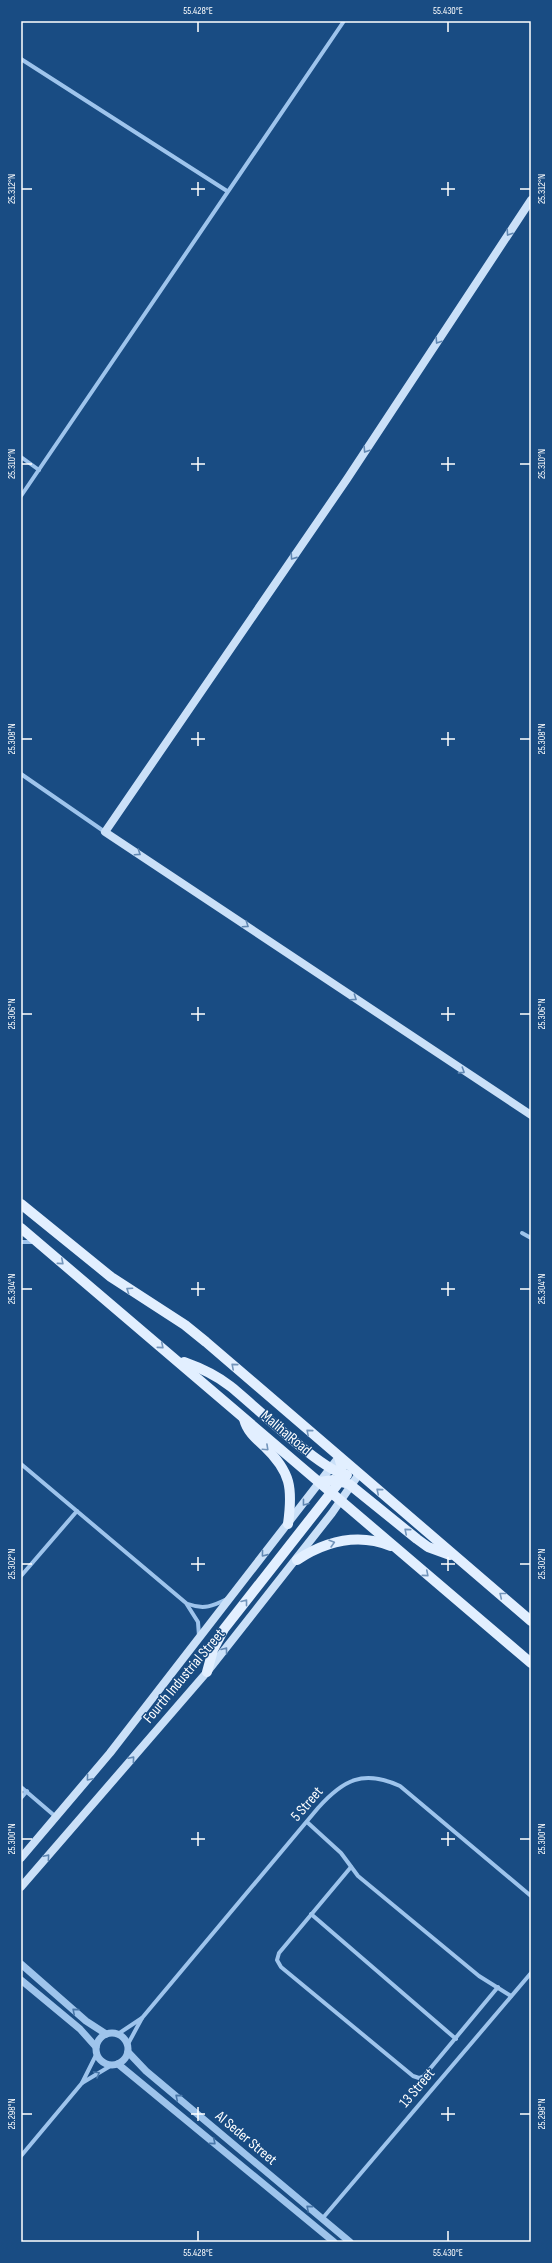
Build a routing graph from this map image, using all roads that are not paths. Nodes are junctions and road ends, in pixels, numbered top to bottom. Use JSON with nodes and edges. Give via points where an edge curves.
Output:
{"nodes":[{"id":1,"x":344,"y":21,"type":"edge"},
{"id":2,"x":21,"y":59,"type":"edge"},
{"id":3,"x":227,"y":191,"type":"junction"},
{"id":4,"x":531,"y":200,"type":"edge"},
{"id":5,"x":21,"y":458,"type":"edge"},
{"id":6,"x":39,"y":470,"type":"junction"},
{"id":7,"x":21,"y":496,"type":"edge"},
{"id":8,"x":21,"y":774,"type":"edge"},
{"id":9,"x":105,"y":832,"type":"junction"},
{"id":10,"x":531,"y":1115,"type":"edge"},
{"id":11,"x":21,"y":1204,"type":"edge"},
{"id":12,"x":21,"y":1228,"type":"edge"},
{"id":13,"x":522,"y":1233,"type":"dead end"},
{"id":14,"x":531,"y":1238,"type":"edge"},
{"id":15,"x":21,"y":1242,"type":"edge"},
{"id":16,"x":39,"y":1243,"type":"junction"},
{"id":17,"x":176,"y":1359,"type":"junction"},
{"id":18,"x":244,"y":1417,"type":"junction"},
{"id":19,"x":339,"y":1457,"type":"junction"},
{"id":20,"x":21,"y":1464,"type":"edge"},
{"id":21,"x":330,"y":1469,"type":"junction"},
{"id":22,"x":345,"y":1477,"type":"junction"},
{"id":23,"x":320,"y":1482,"type":"junction"},
{"id":24,"x":332,"y":1492,"type":"junction"},
{"id":25,"x":342,"y":1500,"type":"junction"},
{"id":26,"x":77,"y":1511,"type":"junction"},
{"id":27,"x":288,"y":1524,"type":"junction"},
{"id":28,"x":397,"y":1548,"type":"junction"},
{"id":29,"x":454,"y":1556,"type":"junction"},
{"id":30,"x":297,"y":1560,"type":"junction"},
{"id":31,"x":21,"y":1576,"type":"edge"},
{"id":32,"x":229,"y":1598,"type":"junction"},
{"id":33,"x":186,"y":1603,"type":"junction"},
{"id":34,"x":531,"y":1621,"type":"edge"},
{"id":35,"x":199,"y":1636,"type":"junction"},
{"id":36,"x":531,"y":1663,"type":"edge"},
{"id":37,"x":207,"y":1672,"type":"junction"},
{"id":38,"x":21,"y":1787,"type":"edge"},
{"id":39,"x":27,"y":1791,"type":"junction"},
{"id":40,"x":21,"y":1798,"type":"edge"},
{"id":41,"x":56,"y":1817,"type":"junction"},
{"id":42,"x":307,"y":1822,"type":"junction"},
{"id":43,"x":21,"y":1858,"type":"edge"},
{"id":44,"x":351,"y":1867,"type":"junction"},
{"id":45,"x":21,"y":1887,"type":"edge"},
{"id":46,"x":531,"y":1896,"type":"edge"},
{"id":47,"x":311,"y":1914,"type":"junction"},
{"id":48,"x":21,"y":1964,"type":"edge"},
{"id":49,"x":531,"y":1973,"type":"edge"},
{"id":50,"x":21,"y":1980,"type":"edge"},
{"id":51,"x":498,"y":1987,"type":"junction"},
{"id":52,"x":511,"y":1996,"type":"junction"},
{"id":53,"x":142,"y":2018,"type":"junction"},
{"id":54,"x":106,"y":2034,"type":"junction"},
{"id":55,"x":118,"y":2034,"type":"junction"},
{"id":56,"x":456,"y":2039,"type":"junction"},
{"id":57,"x":128,"y":2044,"type":"junction"},
{"id":58,"x":96,"y":2050,"type":"junction"},
{"id":59,"x":128,"y":2052,"type":"junction"},
{"id":60,"x":115,"y":2065,"type":"junction"},
{"id":61,"x":82,"y":2083,"type":"junction"},
{"id":62,"x":21,"y":2156,"type":"edge"},
{"id":63,"x":322,"y":2219,"type":"junction"},
{"id":64,"x":334,"y":2242,"type":"edge"},
{"id":65,"x":350,"y":2242,"type":"edge"}],
"edges":[{"from":1,"to":3,"type":"street"},
{"from":2,"to":3,"type":"street"},
{"from":3,"to":6,"type":"street"},
{"from":4,"to":9,"type":"main road","one_way":true,"via":[[348,479]]},
{"from":5,"to":6,"type":"street"},
{"from":6,"to":7,"type":"street"},
{"from":8,"to":9,"type":"street"},
{"from":9,"to":10,"type":"main road","one_way":true},
{"from":19,"to":11,"type":"main road","name":"Maliha Road","one_way":true,"via":[[185,1325],[111,1277]]},
{"from":12,"to":16,"type":"main road","name":"Maliha Road"},
{"from":13,"to":14,"type":"street"},
{"from":15,"to":16,"type":"street"},
{"from":16,"to":17,"type":"main road","name":"Maliha Road","one_way":true},
{"from":17,"to":18,"type":"main road","name":"Maliha Road"},
{"from":17,"to":21,"type":"main road","via":[[208,1372],[230,1386]]},
{"from":18,"to":23,"type":"main road","name":"Maliha Road"},
{"from":18,"to":27,"type":"main road","one_way":true,"via":[[250,1432],[279,1461],[288,1476],[291,1498]]},
{"from":19,"to":21,"type":"main road","name":"Fourth Industrial Street"},
{"from":19,"to":22,"type":"main road","name":"Maliha Road"},
{"from":20,"to":26,"type":"street"},
{"from":21,"to":22,"type":"main road"},
{"from":21,"to":23,"type":"main road","name":"Fourth Industrial Street"},
{"from":22,"to":23,"type":"main road"},
{"from":22,"to":24,"type":"main road"},
{"from":22,"to":25,"type":"main road"},
{"from":29,"to":22,"type":"main road","one_way":true,"via":[[428,1547]]},
{"from":29,"to":22,"type":"main road","name":"Maliha Road","one_way":true,"via":[[359,1474]]},
{"from":23,"to":24,"type":"main road","name":"Maliha Road"},
{"from":23,"to":27,"type":"main road","name":"Fourth Industrial Street","one_way":true},
{"from":24,"to":25,"type":"main road","name":"Maliha Road"},
{"from":37,"to":24,"type":"main road","one_way":true,"via":[[213,1650],[224,1629]]},
{"from":25,"to":28,"type":"main road","name":"Maliha Road"},
{"from":25,"to":30,"type":"main road","name":"Fourth Industrial Street"},
{"from":26,"to":31,"type":"street"},
{"from":26,"to":33,"type":"street"},
{"from":27,"to":32,"type":"main road","name":"Fourth Industrial Street","one_way":true},
{"from":30,"to":28,"type":"main road","one_way":true,"via":[[318,1548],[341,1540],[368,1540]]},
{"from":28,"to":36,"type":"main road","name":"Maliha Road","one_way":true},
{"from":34,"to":29,"type":"main road","name":"Maliha Road","one_way":true},
{"from":37,"to":30,"type":"main road","name":"Fourth Industrial Street","one_way":true},
{"from":32,"to":33,"type":"street","via":[[208,1608],[198,1608]]},
{"from":32,"to":35,"type":"main road","name":"Fourth Industrial Street"},
{"from":33,"to":35,"type":"street","via":[[198,1622]]},
{"from":35,"to":41,"type":"main road","name":"Fourth Industrial Street","one_way":true,"via":[[110,1753]]},
{"from":45,"to":37,"type":"main road","name":"Fourth Industrial Street","one_way":true},
{"from":38,"to":39,"type":"street"},
{"from":39,"to":40,"type":"street"},
{"from":39,"to":41,"type":"street"},
{"from":41,"to":43,"type":"main road","name":"Fourth Industrial Street"},
{"from":42,"to":44,"type":"street","via":[[336,1848]]},
{"from":42,"to":46,"type":"street","name":"5 Street","via":[[341,1785],[370,1778],[391,1782],[408,1792]]},
{"from":42,"to":53,"type":"street","name":"5 Street"},
{"from":44,"to":47,"type":"street"},
{"from":44,"to":51,"type":"street","via":[[358,1876],[474,1973]]},
{"from":47,"to":56,"type":"street"},
{"from":47,"to":56,"type":"street","via":[[279,1953],[277,1960],[281,1967],[416,2078],[424,2076]]},
{"from":54,"to":48,"type":"street","one_way":true,"via":[[86,2021]]},
{"from":49,"to":52,"type":"street","name":"13 Street"},
{"from":50,"to":58,"type":"street","via":[[80,2029]]},
{"from":51,"to":52,"type":"street"},
{"from":51,"to":56,"type":"street"},
{"from":52,"to":63,"type":"street","name":"13 Street"},
{"from":53,"to":55,"type":"street","name":"5 Street"},
{"from":53,"to":57,"type":"street","name":"5 Street"},
{"from":54,"to":55,"type":"street"},
{"from":54,"to":58,"type":"street","via":[[99,2039]]},
{"from":55,"to":57,"type":"street"},
{"from":57,"to":59,"type":"street"},
{"from":58,"to":60,"type":"street","via":[[100,2059]]},
{"from":58,"to":61,"type":"street"},
{"from":59,"to":60,"type":"street","via":[[126,2057]]},
{"from":63,"to":59,"type":"street","name":"Al Seder Street","one_way":true,"via":[[146,2071]]},
{"from":61,"to":60,"type":"street","one_way":true},
{"from":60,"to":64,"type":"street","name":"Al Seder Street","one_way":true},
{"from":61,"to":62,"type":"street"},
{"from":63,"to":65,"type":"street","name":"Al Seder Street"}]}
